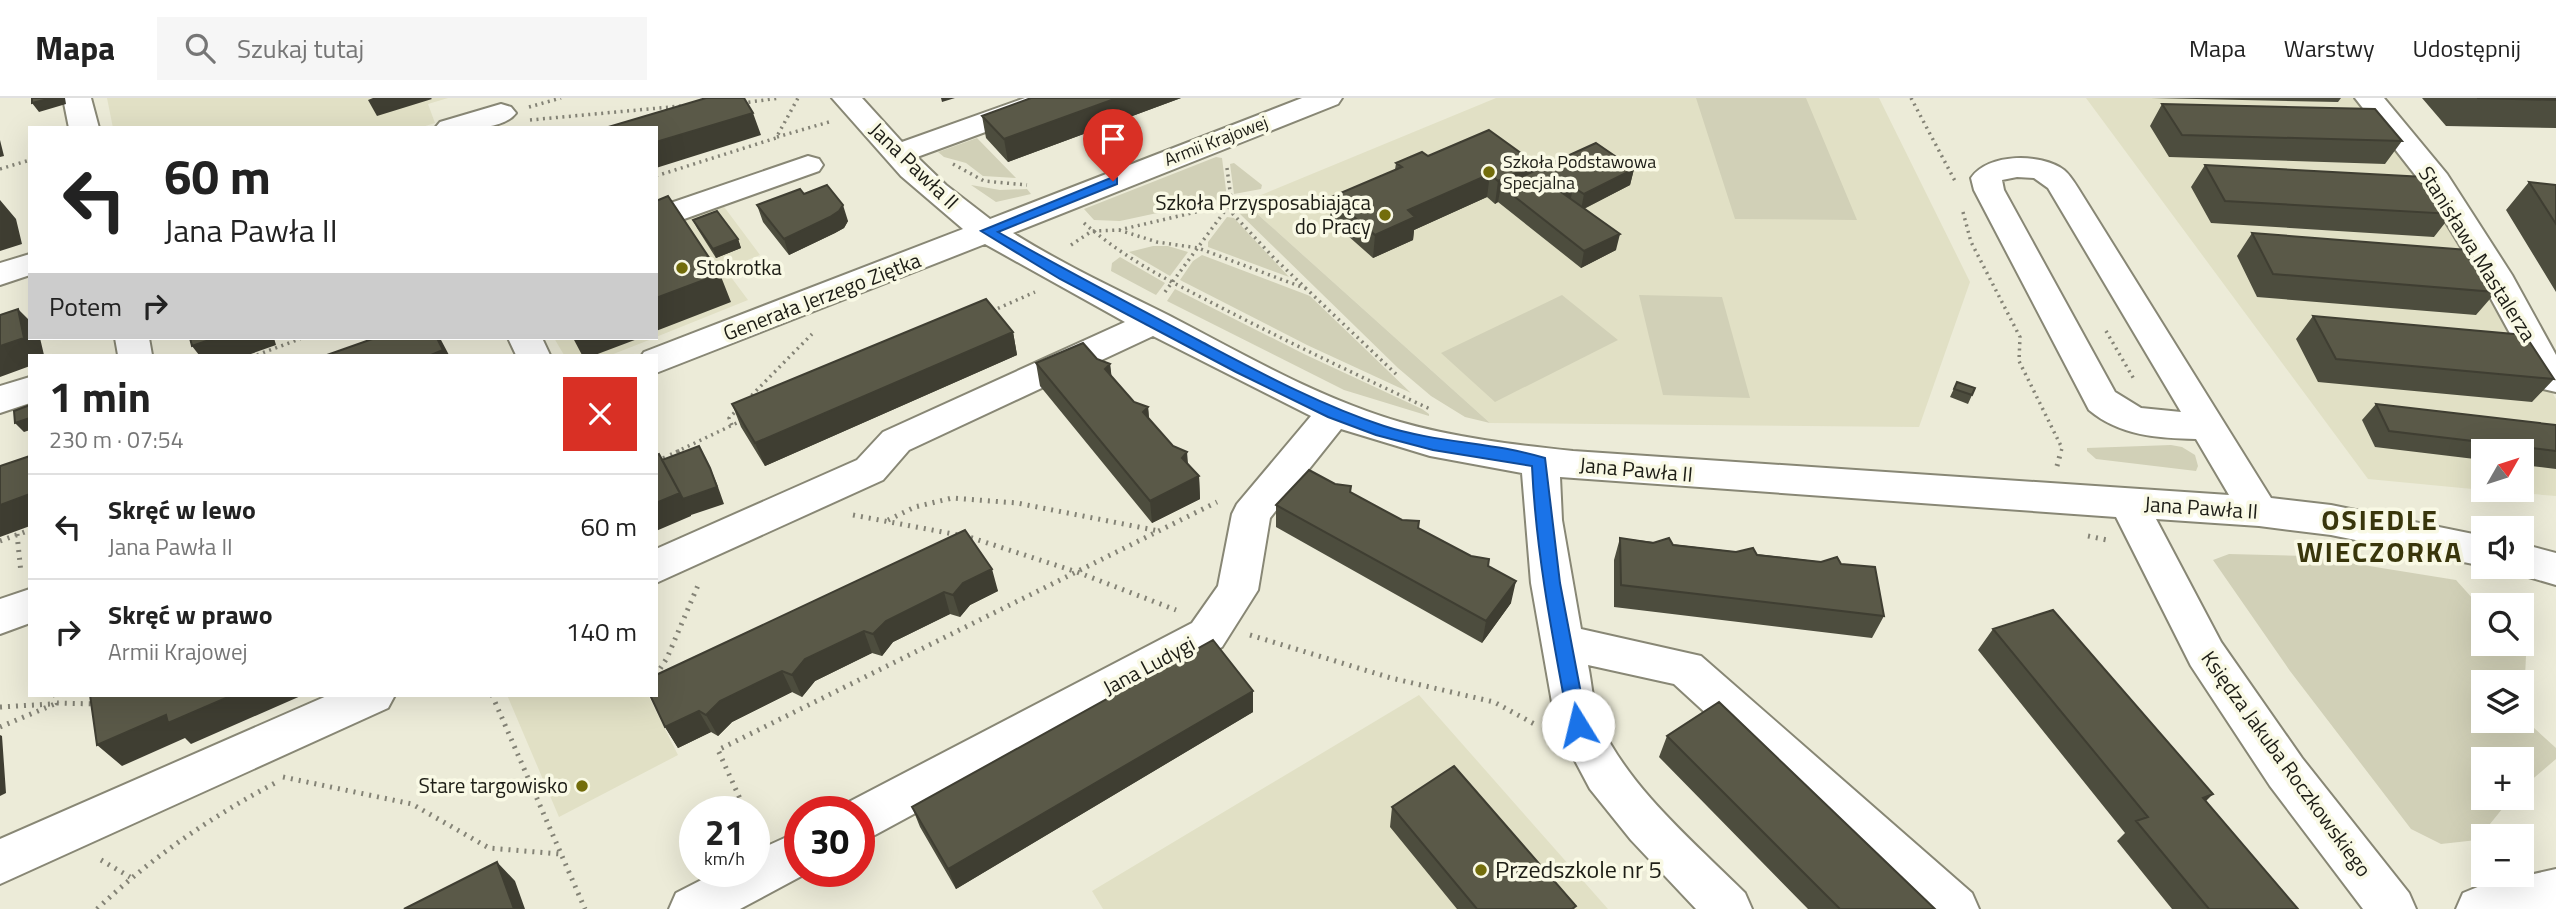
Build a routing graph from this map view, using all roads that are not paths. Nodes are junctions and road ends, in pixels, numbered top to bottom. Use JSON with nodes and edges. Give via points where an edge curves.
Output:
{"nodes":[{"id":1,"x":78,"y":98,"type":"edge"},
{"id":2,"x":1328,"y":98,"type":"edge"},
{"id":3,"x":2369,"y":98,"type":"edge"},
{"id":4,"x":1037,"y":100,"type":"edge"},
{"id":5,"x":839,"y":109,"type":"edge"},
{"id":6,"x":514,"y":116,"type":"road end"},
{"id":7,"x":84,"y":126,"type":"edge"},
{"id":8,"x":461,"y":126,"type":"edge"},
{"id":9,"x":909,"y":150,"type":"junction"},
{"id":10,"x":808,"y":165,"type":"dead end"},
{"id":11,"x":658,"y":218,"type":"edge"},
{"id":12,"x":988,"y":231,"type":"junction"},
{"id":13,"x":28,"y":265,"type":"edge"},
{"id":14,"x":0,"y":274,"type":"edge"},
{"id":15,"x":1156,"y":312,"type":"junction"},
{"id":16,"x":658,"y":360,"type":"edge"},
{"id":17,"x":2556,"y":380,"type":"edge"},
{"id":18,"x":28,"y":391,"type":"edge"},
{"id":19,"x":0,"y":400,"type":"edge"},
{"id":20,"x":1334,"y":413,"type":"junction"},
{"id":21,"x":2207,"y":426,"type":"junction"},
{"id":22,"x":1540,"y":462,"type":"junction"},
{"id":23,"x":2128,"y":503,"type":"junction"},
{"id":24,"x":2259,"y":512,"type":"junction"},
{"id":25,"x":2471,"y":549,"type":"edge"},
{"id":26,"x":2534,"y":563,"type":"edge"},
{"id":27,"x":658,"y":566,"type":"edge"},
{"id":28,"x":2556,"y":569,"type":"edge"},
{"id":29,"x":26,"y":593,"type":"edge"},
{"id":30,"x":0,"y":617,"type":"edge"},
{"id":31,"x":1564,"y":643,"type":"junction"},
{"id":32,"x":369,"y":697,"type":"edge"},
{"id":33,"x":875,"y":811,"type":"edge"},
{"id":34,"x":784,"y":861,"type":"edge"},
{"id":35,"x":0,"y":862,"type":"edge"},
{"id":36,"x":2556,"y":891,"type":"edge"},
{"id":37,"x":693,"y":909,"type":"edge"},
{"id":38,"x":1728,"y":909,"type":"edge"},
{"id":39,"x":1955,"y":909,"type":"edge"},
{"id":40,"x":2392,"y":909,"type":"edge"},
{"id":41,"x":2480,"y":909,"type":"edge"}],
"edges":[{"from":1,"to":7,"type":"street"},
{"from":2,"to":12,"type":"street","name":"Armii Krajowej"},
{"from":3,"to":17,"type":"street","name":"Stanisława Mastalerza","via":[[2436,181]]},
{"from":4,"to":9,"type":"street"},
{"from":5,"to":9,"type":"street","name":"Jana Pawła II"},
{"from":6,"to":8,"type":"street"},
{"from":9,"to":12,"type":"street","name":"Jana Pawła II","via":[[935,192]]},
{"from":10,"to":11,"type":"street"},
{"from":12,"to":15,"type":"street","name":"Jana Pawła II"},
{"from":12,"to":16,"type":"street","name":"Generała Jerzego Ziętka"},
{"from":13,"to":14,"type":"street"},
{"from":15,"to":20,"type":"street","name":"Jana Pawła II","via":[[1241,369]]},
{"from":15,"to":27,"type":"street","via":[[896,441],[870,470]]},
{"from":18,"to":19,"type":"street"},
{"from":20,"to":22,"type":"street","name":"Jana Pawła II","via":[[1433,444]]},
{"from":20,"to":33,"type":"street","name":"Jana Ludygi","via":[[1251,514],[1238,590],[1207,635]]},
{"from":21,"to":21,"type":"street","via":[[2058,180],[2031,169],[1989,172],[1989,190],[2102,401],[2133,421]]},
{"from":21,"to":24,"type":"street"},
{"from":22,"to":23,"type":"street","name":"Jana Pawła II"},
{"from":22,"to":31,"type":"street","via":[[1551,583]]},
{"from":23,"to":24,"type":"street","name":"Jana Pawła II"},
{"from":23,"to":40,"type":"street","name":"Księdza Jakuba Roczkowskiego","via":[[2206,654],[2286,772]]},
{"from":24,"to":25,"type":"street","name":"Jana Pawła II","via":[[2331,520]]},
{"from":26,"to":28,"type":"street"},
{"from":29,"to":30,"type":"street"},
{"from":31,"to":38,"type":"street","via":[[1578,725],[1606,775]]},
{"from":31,"to":39,"type":"street","via":[[1686,669]]},
{"from":32,"to":35,"type":"street"},
{"from":34,"to":37,"type":"street"},
{"from":36,"to":41,"type":"street"}]}
